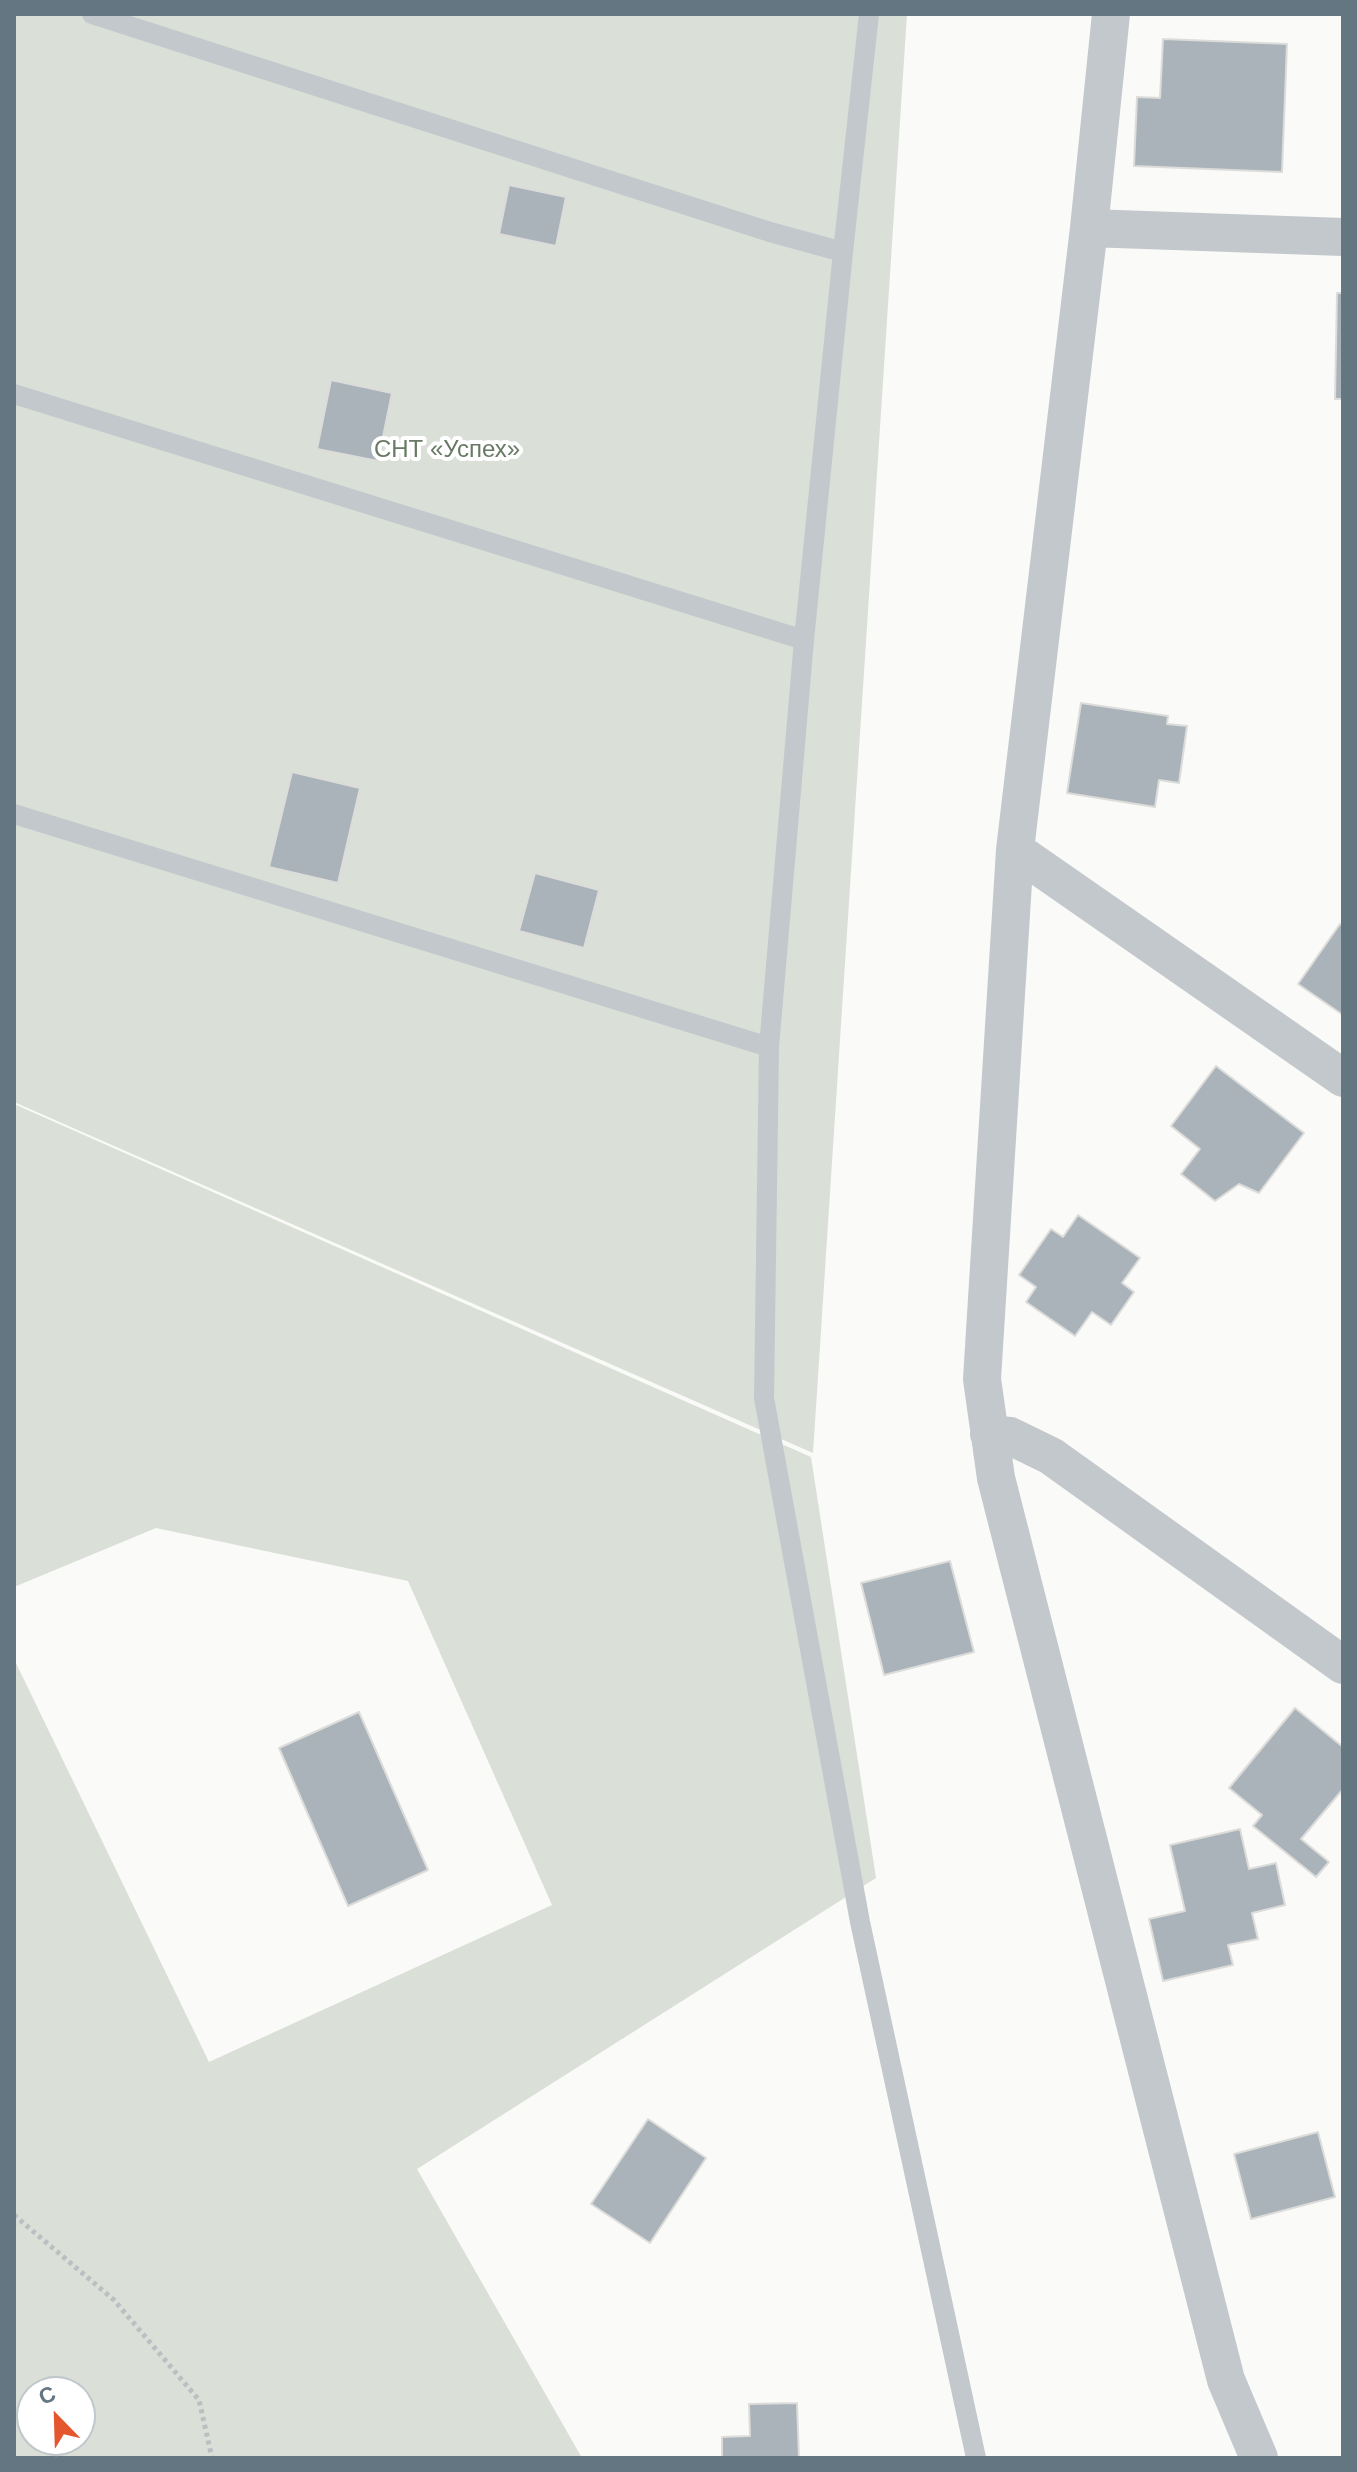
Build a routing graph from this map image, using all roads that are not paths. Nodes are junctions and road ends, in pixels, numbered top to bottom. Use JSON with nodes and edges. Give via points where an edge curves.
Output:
{"nodes":[{"id":1,"x":92,"y":14,"type":"edge"},
{"id":2,"x":869,"y":14,"type":"edge"},
{"id":3,"x":1111,"y":14,"type":"edge"},
{"id":4,"x":1089,"y":228,"type":"junction"},
{"id":5,"x":1343,"y":237,"type":"edge"},
{"id":6,"x":843,"y":252,"type":"junction"},
{"id":7,"x":14,"y":394,"type":"edge"},
{"id":8,"x":804,"y":640,"type":"junction"},
{"id":9,"x":14,"y":814,"type":"edge"},
{"id":10,"x":1015,"y":850,"type":"junction"},
{"id":11,"x":769,"y":1047,"type":"junction"},
{"id":12,"x":1343,"y":1078,"type":"edge"},
{"id":13,"x":989,"y":1434,"type":"junction"},
{"id":14,"x":1343,"y":1665,"type":"edge"},
{"id":15,"x":976,"y":2458,"type":"edge"},
{"id":16,"x":1259,"y":2458,"type":"edge"}],
"edges":[{"from":1,"to":6,"type":"lane"},
{"from":2,"to":6,"type":"lane"},
{"from":3,"to":4,"type":"street"},
{"from":4,"to":5,"type":"street"},
{"from":4,"to":10,"type":"street"},
{"from":6,"to":8,"type":"lane"},
{"from":7,"to":8,"type":"lane"},
{"from":8,"to":11,"type":"lane"},
{"from":9,"to":11,"type":"lane"},
{"from":10,"to":12,"type":"street"},
{"from":10,"to":13,"type":"street","via":[[982,1379]]},
{"from":11,"to":15,"type":"lane","via":[[764,1398],[860,1922]]},
{"from":13,"to":14,"type":"street","via":[[1010,1436],[1051,1456]]},
{"from":13,"to":16,"type":"street","via":[[1226,2380]]}]}
